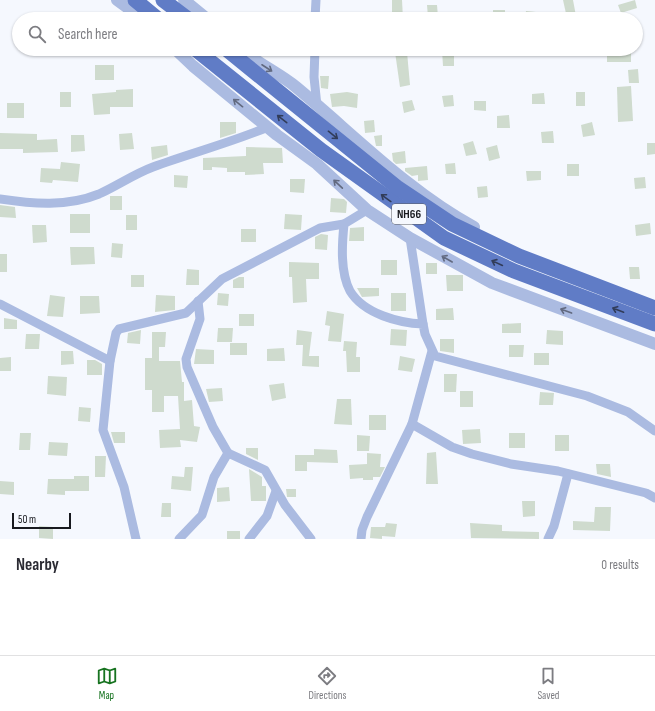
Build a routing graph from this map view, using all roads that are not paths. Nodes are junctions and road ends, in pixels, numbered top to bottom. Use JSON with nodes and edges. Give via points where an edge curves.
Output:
{"nodes":[{"id":1,"x":117,"y":0,"type":"edge"},
{"id":2,"x":135,"y":0,"type":"edge"},
{"id":3,"x":163,"y":0,"type":"edge"},
{"id":4,"x":184,"y":0,"type":"edge"},
{"id":5,"x":316,"y":0,"type":"edge"},
{"id":6,"x":133,"y":12,"type":"edge"},
{"id":7,"x":150,"y":12,"type":"edge"},
{"id":8,"x":179,"y":12,"type":"edge"},
{"id":9,"x":199,"y":12,"type":"edge"},
{"id":10,"x":315,"y":12,"type":"edge"},
{"id":11,"x":182,"y":56,"type":"edge"},
{"id":12,"x":204,"y":56,"type":"edge"},
{"id":13,"x":235,"y":56,"type":"edge"},
{"id":14,"x":251,"y":56,"type":"edge"},
{"id":15,"x":315,"y":56,"type":"edge"},
{"id":16,"x":317,"y":106,"type":"junction"},
{"id":17,"x":268,"y":127,"type":"junction"},
{"id":18,"x":0,"y":199,"type":"edge"},
{"id":19,"x":367,"y":210,"type":"junction"},
{"id":20,"x":344,"y":224,"type":"junction"},
{"id":21,"x":410,"y":238,"type":"junction"},
{"id":22,"x":198,"y":301,"type":"junction"},
{"id":23,"x":655,"y":301,"type":"edge"},
{"id":24,"x":0,"y":304,"type":"edge"},
{"id":25,"x":655,"y":308,"type":"edge"},
{"id":26,"x":423,"y":324,"type":"junction"},
{"id":27,"x":655,"y":324,"type":"edge"},
{"id":28,"x":655,"y":344,"type":"edge"},
{"id":29,"x":432,"y":351,"type":"junction"},
{"id":30,"x":110,"y":361,"type":"junction"},
{"id":31,"x":412,"y":424,"type":"junction"},
{"id":32,"x":655,"y":431,"type":"edge"},
{"id":33,"x":228,"y":453,"type":"junction"},
{"id":34,"x":568,"y":474,"type":"junction"},
{"id":35,"x":276,"y":491,"type":"junction"},
{"id":36,"x":655,"y":498,"type":"edge"},
{"id":37,"x":310,"y":538,"type":"edge"},
{"id":38,"x":136,"y":539,"type":"edge"},
{"id":39,"x":179,"y":539,"type":"edge"},
{"id":40,"x":249,"y":539,"type":"edge"},
{"id":41,"x":361,"y":539,"type":"edge"},
{"id":42,"x":548,"y":539,"type":"edge"}],
"edges":[{"from":1,"to":6,"type":"street"},
{"from":2,"to":7,"type":"highway"},
{"from":3,"to":8,"type":"highway"},
{"from":4,"to":9,"type":"street"},
{"from":5,"to":10,"type":"street"},
{"from":17,"to":11,"type":"street","one_way":true},
{"from":27,"to":12,"type":"highway","number":"NH66","one_way":true,"via":[[514,271],[444,238],[321,150]]},
{"from":13,"to":25,"type":"highway","number":"NH66","one_way":true,"via":[[398,188],[452,224],[519,256]]},
{"from":14,"to":16,"type":"street","one_way":true,"via":[[295,86]]},
{"from":15,"to":16,"type":"street"},
{"from":16,"to":23,"type":"street","via":[[449,214],[497,240]]},
{"from":17,"to":18,"type":"street","via":[[233,142],[140,172],[80,201],[66,204]]},
{"from":19,"to":17,"type":"street","one_way":true,"via":[[317,164]]},
{"from":19,"to":20,"type":"street"},
{"from":19,"to":21,"type":"street"},
{"from":20,"to":22,"type":"street","via":[[320,228],[222,279]]},
{"from":20,"to":26,"type":"street","via":[[343,253],[350,290],[375,312],[409,324]]},
{"from":21,"to":26,"type":"street"},
{"from":28,"to":21,"type":"street","one_way":true,"via":[[492,283]]},
{"from":22,"to":30,"type":"street","via":[[186,313],[119,329]]},
{"from":22,"to":33,"type":"street","via":[[200,319],[186,359],[187,367]]},
{"from":24,"to":30,"type":"street"},
{"from":26,"to":29,"type":"street"},
{"from":29,"to":31,"type":"street"},
{"from":29,"to":32,"type":"street","via":[[435,356],[448,361],[587,396],[628,412]]},
{"from":30,"to":38,"type":"street","via":[[103,430],[124,487]]},
{"from":31,"to":34,"type":"street","via":[[452,447],[472,454]]},
{"from":31,"to":41,"type":"street","via":[[367,517]]},
{"from":33,"to":35,"type":"street","via":[[265,470],[271,477]]},
{"from":33,"to":39,"type":"street","via":[[214,477],[202,515]]},
{"from":34,"to":36,"type":"street","via":[[646,493]]},
{"from":34,"to":42,"type":"street"},
{"from":35,"to":37,"type":"street"},
{"from":35,"to":40,"type":"street","via":[[267,516]]}]}
